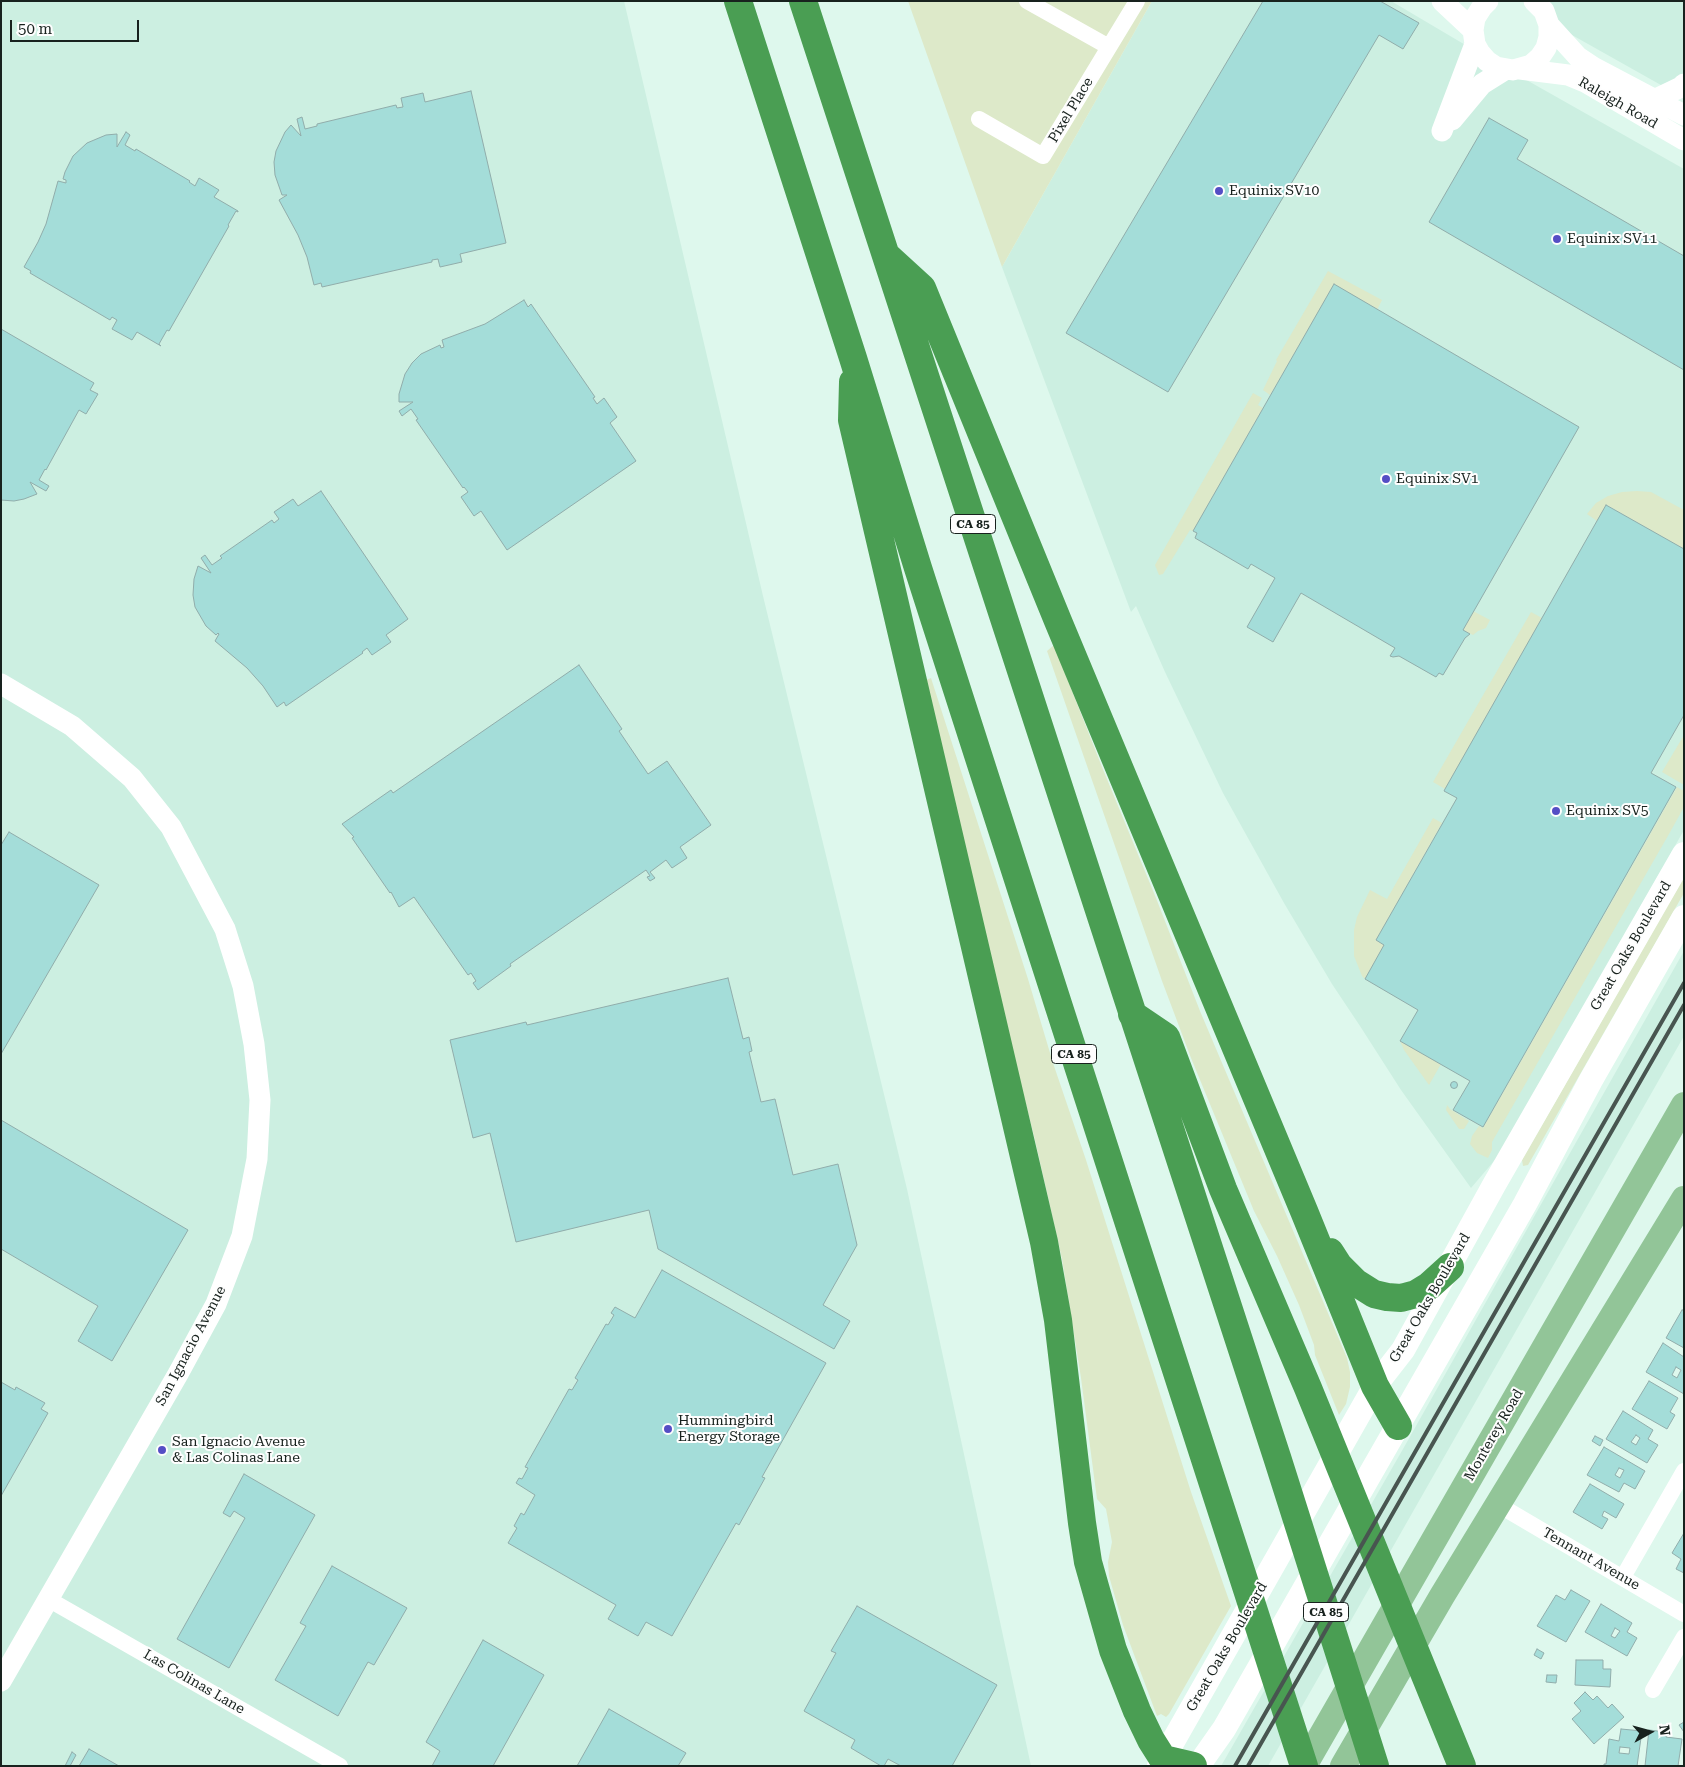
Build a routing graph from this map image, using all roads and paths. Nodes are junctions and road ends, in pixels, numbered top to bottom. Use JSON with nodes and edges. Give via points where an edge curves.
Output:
{"nodes":[{"id":1,"x":738,"y":1,"type":"edge"},
{"id":2,"x":803,"y":1,"type":"edge"},
{"id":3,"x":1027,"y":1,"type":"edge"},
{"id":4,"x":1137,"y":1,"type":"edge"},
{"id":5,"x":1442,"y":1,"type":"edge"},
{"id":6,"x":1488,"y":1,"type":"edge"},
{"id":7,"x":1546,"y":11,"type":"edge"},
{"id":8,"x":1474,"y":37,"type":"junction"},
{"id":9,"x":1109,"y":47,"type":"junction"},
{"id":10,"x":1513,"y":69,"type":"junction"},
{"id":11,"x":1684,"y":84,"type":"edge"},
{"id":12,"x":1654,"y":100,"type":"junction"},
{"id":13,"x":1684,"y":115,"type":"edge"},
{"id":14,"x":979,"y":119,"type":"dead end"},
{"id":15,"x":1684,"y":140,"type":"edge"},
{"id":16,"x":886,"y":255,"type":"junction"},
{"id":17,"x":853,"y":358,"type":"junction"},
{"id":18,"x":1,"y":684,"type":"edge"},
{"id":19,"x":1684,"y":854,"type":"edge"},
{"id":20,"x":1684,"y":917,"type":"edge"},
{"id":21,"x":1132,"y":1014,"type":"junction"},
{"id":22,"x":1684,"y":1105,"type":"edge"},
{"id":23,"x":1684,"y":1199,"type":"edge"},
{"id":24,"x":1304,"y":1211,"type":"junction"},
{"id":25,"x":1450,"y":1267,"type":"junction"},
{"id":26,"x":1375,"y":1386,"type":"junction"},
{"id":27,"x":1398,"y":1426,"type":"junction"},
{"id":28,"x":1684,"y":1471,"type":"edge"},
{"id":29,"x":1497,"y":1504,"type":"junction"},
{"id":30,"x":1623,"y":1577,"type":"junction"},
{"id":31,"x":48,"y":1599,"type":"junction"},
{"id":32,"x":1684,"y":1614,"type":"edge"},
{"id":33,"x":1684,"y":1637,"type":"edge"},
{"id":34,"x":1,"y":1680,"type":"edge"},
{"id":35,"x":1653,"y":1690,"type":"dead end"},
{"id":36,"x":1161,"y":1762,"type":"edge"},
{"id":37,"x":340,"y":1766,"type":"edge"},
{"id":38,"x":1193,"y":1766,"type":"edge"},
{"id":39,"x":1198,"y":1766,"type":"edge"},
{"id":40,"x":1304,"y":1766,"type":"edge"},
{"id":41,"x":1343,"y":1766,"type":"edge"},
{"id":42,"x":1376,"y":1766,"type":"edge"},
{"id":43,"x":1462,"y":1766,"type":"edge"}],
"edges":[{"from":1,"to":17,"type":"highway","number":"CA 85"},
{"from":2,"to":16,"type":"highway","number":"CA 85"},
{"from":3,"to":9,"type":"street"},
{"from":4,"to":9,"type":"street","name":"Pixel Place"},
{"from":5,"to":8,"type":"street"},
{"from":6,"to":8,"type":"street","via":[[1476,18]]},
{"from":7,"to":10,"type":"street","via":[[1549,36],[1546,48],[1531,65]]},
{"from":7,"to":12,"type":"street","name":"Raleigh Road","via":[[1578,57]]},
{"from":8,"to":10,"type":"street","via":[[1487,61]]},
{"from":8,"to":10,"type":"street","via":[[1442,131],[1482,84]]},
{"from":9,"to":14,"type":"street","name":"Pixel Place","via":[[1043,156]]},
{"from":10,"to":15,"type":"street","name":"Raleigh Road","via":[[1559,73],[1577,79]]},
{"from":11,"to":12,"type":"street"},
{"from":12,"to":13,"type":"street","name":"Raleigh Road"},
{"from":16,"to":21,"type":"highway","number":"CA 85"},
{"from":16,"to":24,"type":"highway","via":[[922,288]]},
{"from":17,"to":36,"type":"highway","via":[[852,420],[1044,1242],[1058,1320],[1088,1562],[1116,1659]]},
{"from":17,"to":40,"type":"highway","number":"CA 85"},
{"from":18,"to":31,"type":"street","name":"San Ignacio Avenue","via":[[72,726],[132,778],[171,827],[202,882],[228,939],[243,986],[260,1100],[256,1159],[242,1236],[216,1304]]},
{"from":19,"to":25,"type":"main road","name":"Great Oaks Boulevard"},
{"from":20,"to":27,"type":"main road"},
{"from":21,"to":42,"type":"highway","number":"CA 85"},
{"from":21,"to":43,"type":"highway","via":[[1166,1037],[1223,1189]]},
{"from":22,"to":40,"type":"main road","name":"Monterey Road"},
{"from":23,"to":29,"type":"main road"},
{"from":24,"to":25,"type":"highway","via":[[1339,1266],[1374,1294],[1401,1298],[1416,1294]]},
{"from":24,"to":26,"type":"highway"},
{"from":25,"to":26,"type":"main road","name":"Great Oaks Boulevard","via":[[1403,1350]]},
{"from":26,"to":27,"type":"highway"},
{"from":26,"to":36,"type":"main road","name":"Great Oaks Boulevard"},
{"from":27,"to":39,"type":"main road","via":[[1224,1729]]},
{"from":28,"to":30,"type":"street"},
{"from":29,"to":30,"type":"street","name":"Tennant Avenue"},
{"from":29,"to":41,"type":"main road"},
{"from":30,"to":32,"type":"street","name":"Tennant Avenue"},
{"from":31,"to":34,"type":"street","name":"San Ignacio Avenue"},
{"from":31,"to":37,"type":"street","name":"Las Colinas Lane"},
{"from":33,"to":35,"type":"street"},
{"from":36,"to":38,"type":"highway"}]}
